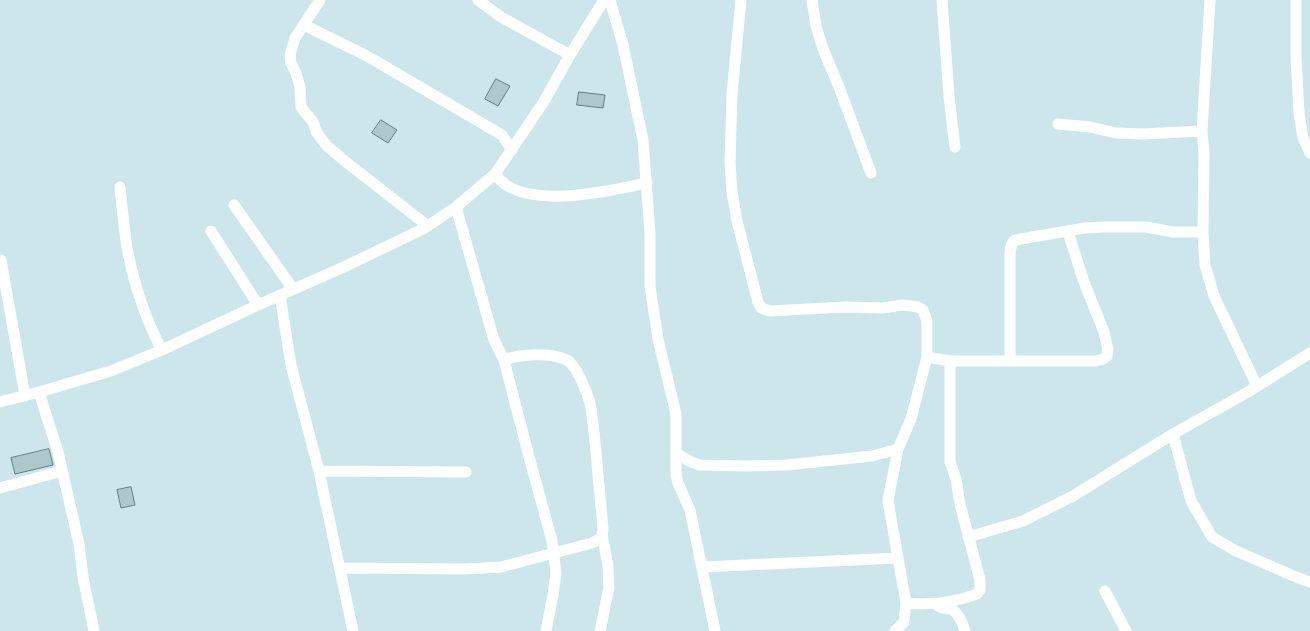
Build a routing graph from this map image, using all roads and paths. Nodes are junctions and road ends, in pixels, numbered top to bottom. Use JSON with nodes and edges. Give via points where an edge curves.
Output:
{"nodes":[{"id":1,"x":320,"y":0,"type":"edge"},
{"id":2,"x":478,"y":0,"type":"edge"},
{"id":3,"x":604,"y":0,"type":"edge"},
{"id":4,"x":610,"y":0,"type":"edge"},
{"id":5,"x":741,"y":0,"type":"edge"},
{"id":6,"x":812,"y":0,"type":"edge"},
{"id":7,"x":942,"y":0,"type":"edge"},
{"id":8,"x":1210,"y":0,"type":"edge"},
{"id":9,"x":1296,"y":0,"type":"edge"},
{"id":10,"x":304,"y":25,"type":"junction"},
{"id":11,"x":570,"y":55,"type":"junction"},
{"id":12,"x":1058,"y":124,"type":"dead end"},
{"id":13,"x":1202,"y":131,"type":"junction"},
{"id":14,"x":522,"y":134,"type":"junction"},
{"id":15,"x":502,"y":135,"type":"junction"},
{"id":16,"x":955,"y":147,"type":"dead end"},
{"id":17,"x":512,"y":150,"type":"junction"},
{"id":18,"x":1310,"y":153,"type":"edge"},
{"id":19,"x":871,"y":173,"type":"dead end"},
{"id":20,"x":495,"y":174,"type":"junction"},
{"id":21,"x":647,"y":183,"type":"junction"},
{"id":22,"x":120,"y":187,"type":"dead end"},
{"id":23,"x":234,"y":205,"type":"dead end"},
{"id":24,"x":456,"y":207,"type":"junction"},
{"id":25,"x":428,"y":226,"type":"junction"},
{"id":26,"x":210,"y":231,"type":"dead end"},
{"id":27,"x":1068,"y":232,"type":"junction"},
{"id":28,"x":1203,"y":232,"type":"junction"},
{"id":29,"x":1,"y":260,"type":"edge"},
{"id":30,"x":293,"y":289,"type":"junction"},
{"id":31,"x":280,"y":295,"type":"junction"},
{"id":32,"x":258,"y":305,"type":"junction"},
{"id":33,"x":162,"y":350,"type":"junction"},
{"id":34,"x":1310,"y":353,"type":"edge"},
{"id":35,"x":927,"y":357,"type":"junction"},
{"id":36,"x":504,"y":360,"type":"junction"},
{"id":37,"x":950,"y":361,"type":"junction"},
{"id":38,"x":1010,"y":361,"type":"junction"},
{"id":39,"x":1257,"y":386,"type":"junction"},
{"id":40,"x":39,"y":392,"type":"junction"},
{"id":41,"x":25,"y":396,"type":"junction"},
{"id":42,"x":0,"y":402,"type":"edge"},
{"id":43,"x":1174,"y":434,"type":"junction"},
{"id":44,"x":898,"y":449,"type":"junction"},
{"id":45,"x":676,"y":453,"type":"junction"},
{"id":46,"x":62,"y":471,"type":"junction"},
{"id":47,"x":319,"y":471,"type":"junction"},
{"id":48,"x":466,"y":472,"type":"dead end"},
{"id":49,"x":0,"y":488,"type":"edge"},
{"id":50,"x":602,"y":534,"type":"junction"},
{"id":51,"x":968,"y":537,"type":"junction"},
{"id":52,"x":554,"y":553,"type":"junction"},
{"id":53,"x":898,"y":558,"type":"junction"},
{"id":54,"x":702,"y":567,"type":"junction"},
{"id":55,"x":340,"y":568,"type":"junction"},
{"id":56,"x":1310,"y":582,"type":"edge"},
{"id":57,"x":1105,"y":591,"type":"dead end"},
{"id":58,"x":906,"y":603,"type":"junction"},
{"id":59,"x":936,"y":604,"type":"junction"},
{"id":60,"x":94,"y":631,"type":"edge"},
{"id":61,"x":353,"y":631,"type":"edge"},
{"id":62,"x":546,"y":631,"type":"edge"},
{"id":63,"x":600,"y":631,"type":"edge"},
{"id":64,"x":715,"y":631,"type":"edge"},
{"id":65,"x":895,"y":631,"type":"edge"},
{"id":66,"x":965,"y":631,"type":"edge"},
{"id":67,"x":1126,"y":631,"type":"edge"}],
"edges":[{"from":1,"to":10,"type":"street"},
{"from":2,"to":11,"type":"street","via":[[501,17]]},
{"from":3,"to":11,"type":"street"},
{"from":4,"to":21,"type":"street","via":[[623,45],[644,140]]},
{"from":5,"to":35,"type":"street","via":[[732,94],[730,163],[737,221],[761,308],[770,311],[845,307],[883,308],[903,305],[918,307],[924,310],[927,321]]},
{"from":6,"to":19,"type":"street","via":[[823,49]]},
{"from":7,"to":16,"type":"street"},
{"from":8,"to":13,"type":"street"},
{"from":9,"to":18,"type":"street","via":[[1299,113],[1303,138]]},
{"from":10,"to":15,"type":"street","via":[[367,56]]},
{"from":10,"to":25,"type":"street","via":[[295,38],[290,55],[300,87],[301,106],[313,122],[317,133],[327,146],[346,162]]},
{"from":11,"to":14,"type":"street","via":[[550,92]]},
{"from":12,"to":13,"type":"street","via":[[1142,134]]},
{"from":13,"to":28,"type":"street"},
{"from":14,"to":15,"type":"street"},
{"from":14,"to":17,"type":"street"},
{"from":15,"to":17,"type":"street"},
{"from":17,"to":20,"type":"street"},
{"from":20,"to":21,"type":"street","via":[[505,185],[516,190],[552,196],[577,196]]},
{"from":20,"to":24,"type":"street"},
{"from":21,"to":45,"type":"street","via":[[650,286],[658,339],[676,414]]},
{"from":22,"to":33,"type":"street","via":[[127,248],[136,283],[146,317]]},
{"from":23,"to":30,"type":"street"},
{"from":24,"to":25,"type":"street"},
{"from":24,"to":36,"type":"street","via":[[494,340]]},
{"from":25,"to":30,"type":"street"},
{"from":26,"to":32,"type":"street"},
{"from":27,"to":28,"type":"street","via":[[1085,228],[1146,227],[1173,232]]},
{"from":27,"to":38,"type":"street","via":[[1020,239],[1012,243]]},
{"from":27,"to":38,"type":"street","via":[[1104,332],[1108,350],[1106,356],[1096,361]]},
{"from":28,"to":39,"type":"street","via":[[1205,265],[1214,296]]},
{"from":29,"to":41,"type":"street"},
{"from":30,"to":31,"type":"street"},
{"from":31,"to":32,"type":"street"},
{"from":31,"to":47,"type":"street","via":[[291,365]]},
{"from":32,"to":33,"type":"street"},
{"from":33,"to":40,"type":"street","via":[[111,370]]},
{"from":34,"to":39,"type":"street"},
{"from":35,"to":37,"type":"street"},
{"from":35,"to":44,"type":"street","via":[[911,419]]},
{"from":36,"to":50,"type":"street","via":[[530,355],[549,356],[567,360],[575,370],[585,388],[592,415]]},
{"from":36,"to":52,"type":"street"},
{"from":37,"to":38,"type":"street"},
{"from":37,"to":51,"type":"street","via":[[950,462]]},
{"from":39,"to":43,"type":"street"},
{"from":40,"to":41,"type":"street"},
{"from":40,"to":46,"type":"street"},
{"from":41,"to":42,"type":"street"},
{"from":43,"to":51,"type":"street","via":[[1073,496],[1023,521]]},
{"from":43,"to":56,"type":"street","via":[[1191,501],[1212,537],[1236,551]]},
{"from":44,"to":45,"type":"street","via":[[872,456],[773,466],[700,464]]},
{"from":44,"to":53,"type":"street","via":[[888,501]]},
{"from":45,"to":54,"type":"street","via":[[676,475],[690,510]]},
{"from":46,"to":49,"type":"street"},
{"from":46,"to":60,"type":"street","via":[[79,544]]},
{"from":47,"to":48,"type":"street"},
{"from":47,"to":55,"type":"street"},
{"from":50,"to":52,"type":"street","via":[[601,538],[592,543]]},
{"from":50,"to":63,"type":"street","via":[[609,588]]},
{"from":51,"to":59,"type":"street","via":[[980,580],[980,590],[970,597]]},
{"from":52,"to":55,"type":"street","via":[[501,567]]},
{"from":52,"to":62,"type":"street","via":[[556,573]]},
{"from":53,"to":54,"type":"street"},
{"from":53,"to":58,"type":"street"},
{"from":54,"to":64,"type":"street"},
{"from":55,"to":61,"type":"street"},
{"from":57,"to":67,"type":"street"},
{"from":58,"to":59,"type":"street"},
{"from":58,"to":65,"type":"street","via":[[904,622]]},
{"from":59,"to":66,"type":"street","via":[[955,612]]}]}
